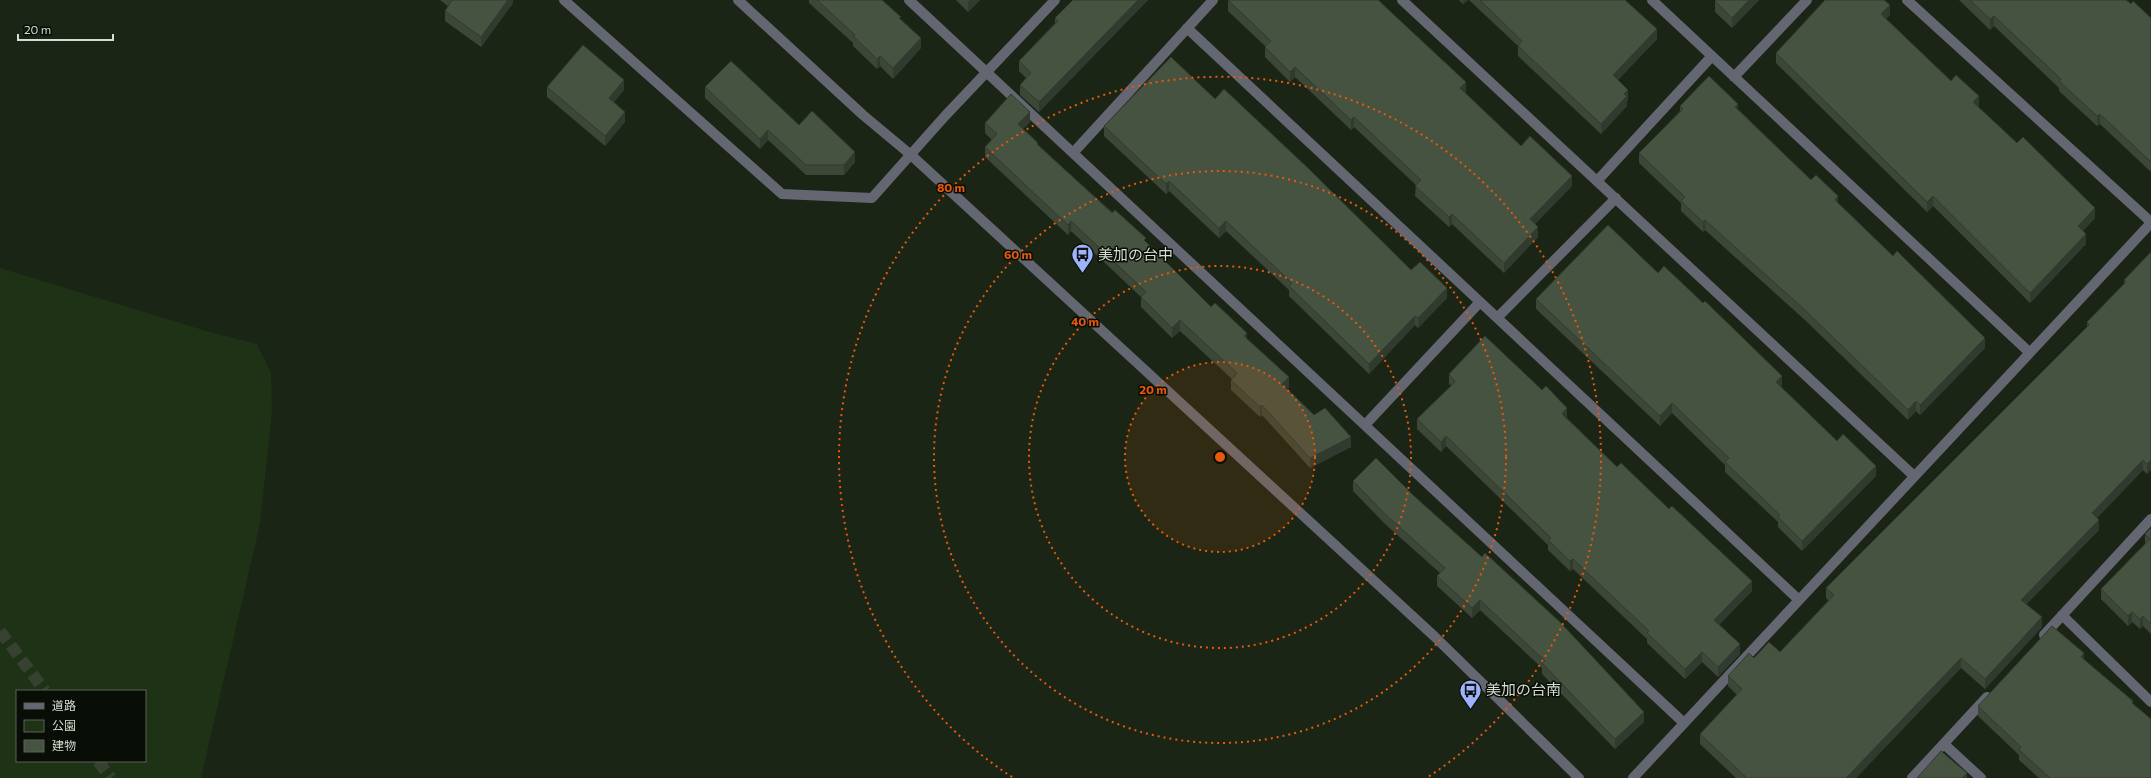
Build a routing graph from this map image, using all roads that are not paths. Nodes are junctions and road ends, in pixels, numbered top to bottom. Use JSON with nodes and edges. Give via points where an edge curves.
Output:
{"nodes":[{"id":1,"x":564,"y":0,"type":"edge"},
{"id":2,"x":738,"y":0,"type":"edge"},
{"id":3,"x":909,"y":0,"type":"edge"},
{"id":4,"x":1055,"y":0,"type":"edge"},
{"id":5,"x":1213,"y":0,"type":"edge"},
{"id":6,"x":1402,"y":0,"type":"edge"},
{"id":7,"x":1652,"y":0,"type":"edge"},
{"id":8,"x":1807,"y":0,"type":"edge"},
{"id":9,"x":1907,"y":0,"type":"edge"},
{"id":10,"x":1187,"y":28,"type":"junction"},
{"id":11,"x":1712,"y":56,"type":"junction"},
{"id":12,"x":987,"y":72,"type":"junction"},
{"id":13,"x":1734,"y":78,"type":"junction"},
{"id":14,"x":1073,"y":153,"type":"junction"},
{"id":15,"x":912,"y":155,"type":"junction"},
{"id":16,"x":1597,"y":181,"type":"junction"},
{"id":17,"x":1616,"y":198,"type":"junction"},
{"id":18,"x":2151,"y":222,"type":"edge"},
{"id":19,"x":1480,"y":302,"type":"junction"},
{"id":20,"x":1497,"y":318,"type":"junction"},
{"id":21,"x":2029,"y":352,"type":"junction"},
{"id":22,"x":1365,"y":425,"type":"junction"},
{"id":23,"x":1914,"y":476,"type":"junction"},
{"id":24,"x":2151,"y":519,"type":"edge"},
{"id":25,"x":1799,"y":600,"type":"junction"},
{"id":26,"x":2062,"y":615,"type":"junction"},
{"id":27,"x":2035,"y":644,"type":"edge"},
{"id":28,"x":1992,"y":691,"type":"edge"},
{"id":29,"x":2151,"y":702,"type":"edge"},
{"id":30,"x":1684,"y":723,"type":"junction"},
{"id":31,"x":1944,"y":744,"type":"junction"},
{"id":32,"x":1579,"y":778,"type":"edge"},
{"id":33,"x":1633,"y":778,"type":"edge"},
{"id":34,"x":1912,"y":778,"type":"edge"},
{"id":35,"x":1981,"y":778,"type":"edge"}],
"edges":[{"from":1,"to":15,"type":"street","via":[[782,194],[872,198]]},
{"from":2,"to":15,"type":"street","via":[[863,115]]},
{"from":3,"to":12,"type":"street"},
{"from":4,"to":12,"type":"street"},
{"from":5,"to":10,"type":"street"},
{"from":6,"to":16,"type":"street"},
{"from":7,"to":11,"type":"street"},
{"from":8,"to":13,"type":"street"},
{"from":9,"to":18,"type":"street"},
{"from":10,"to":14,"type":"street"},
{"from":10,"to":19,"type":"street"},
{"from":11,"to":13,"type":"street"},
{"from":11,"to":16,"type":"street"},
{"from":12,"to":14,"type":"street"},
{"from":12,"to":15,"type":"street"},
{"from":13,"to":21,"type":"street"},
{"from":14,"to":22,"type":"street"},
{"from":15,"to":32,"type":"street","via":[[1434,636]]},
{"from":16,"to":17,"type":"street"},
{"from":17,"to":20,"type":"street"},
{"from":17,"to":23,"type":"street"},
{"from":18,"to":21,"type":"street"},
{"from":19,"to":20,"type":"street"},
{"from":19,"to":22,"type":"street"},
{"from":20,"to":25,"type":"street"},
{"from":21,"to":23,"type":"street"},
{"from":22,"to":30,"type":"street"},
{"from":23,"to":25,"type":"street"},
{"from":24,"to":26,"type":"street"},
{"from":25,"to":30,"type":"street"},
{"from":26,"to":27,"type":"street"},
{"from":26,"to":29,"type":"street"},
{"from":28,"to":31,"type":"street"},
{"from":30,"to":33,"type":"street"},
{"from":31,"to":34,"type":"street"},
{"from":31,"to":35,"type":"street"}]}
